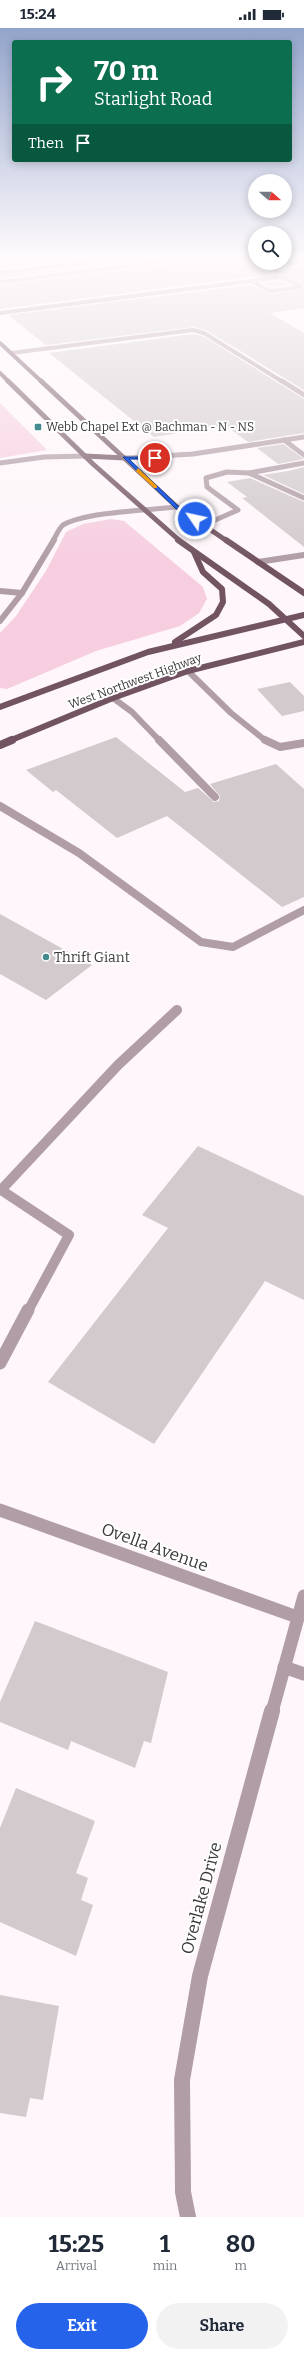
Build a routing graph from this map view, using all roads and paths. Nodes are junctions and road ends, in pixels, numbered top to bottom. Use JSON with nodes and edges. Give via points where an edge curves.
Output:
{"nodes":[{"id":1,"x":17,"y":358,"type":"edge"},
{"id":2,"x":245,"y":358,"type":"edge"},
{"id":3,"x":0,"y":373,"type":"edge"},
{"id":4,"x":304,"y":395,"type":"edge"},
{"id":5,"x":304,"y":437,"type":"edge"},
{"id":6,"x":284,"y":440,"type":"junction"},
{"id":7,"x":304,"y":455,"type":"edge"},
{"id":8,"x":85,"y":456,"type":"junction"},
{"id":9,"x":125,"y":458,"type":"junction"},
{"id":10,"x":0,"y":463,"type":"edge"},
{"id":11,"x":304,"y":463,"type":"edge"},
{"id":12,"x":249,"y":473,"type":"junction"},
{"id":13,"x":304,"y":498,"type":"edge"},
{"id":14,"x":177,"y":507,"type":"junction"},
{"id":15,"x":145,"y":510,"type":"junction"},
{"id":16,"x":204,"y":525,"type":"junction"},
{"id":17,"x":194,"y":552,"type":"junction"},
{"id":18,"x":304,"y":555,"type":"edge"},
{"id":19,"x":258,"y":562,"type":"junction"},
{"id":20,"x":0,"y":591,"type":"edge"},
{"id":21,"x":22,"y":593,"type":"junction"},
{"id":22,"x":304,"y":593,"type":"edge"},
{"id":23,"x":304,"y":615,"type":"edge"},
{"id":24,"x":285,"y":619,"type":"junction"},
{"id":25,"x":0,"y":621,"type":"edge"},
{"id":26,"x":304,"y":636,"type":"edge"},
{"id":27,"x":304,"y":642,"type":"edge"},
{"id":28,"x":168,"y":647,"type":"junction"},
{"id":29,"x":188,"y":671,"type":"junction"},
{"id":30,"x":113,"y":698,"type":"junction"},
{"id":31,"x":0,"y":707,"type":"edge"},
{"id":32,"x":304,"y":742,"type":"edge"},
{"id":33,"x":0,"y":745,"type":"edge"},
{"id":34,"x":215,"y":797,"type":"dead end"},
{"id":35,"x":0,"y":806,"type":"edge"},
{"id":36,"x":304,"y":910,"type":"edge"},
{"id":37,"x":177,"y":1010,"type":"dead end"},
{"id":38,"x":0,"y":1363,"type":"edge"},
{"id":39,"x":0,"y":1510,"type":"edge"},
{"id":40,"x":304,"y":1596,"type":"edge"},
{"id":41,"x":297,"y":1617,"type":"junction"},
{"id":42,"x":284,"y":1667,"type":"junction"},
{"id":43,"x":304,"y":1674,"type":"edge"},
{"id":44,"x":188,"y":2217,"type":"edge"}],
"edges":[{"from":1,"to":9,"type":"main road"},
{"from":2,"to":4,"type":"street"},
{"from":3,"to":8,"type":"main road"},
{"from":5,"to":6,"type":"street"},
{"from":6,"to":7,"type":"street"},
{"from":6,"to":9,"type":"street","via":[[164,458]]},
{"from":8,"to":9,"type":"main road"},
{"from":8,"to":10,"type":"street","via":[[44,457]]},
{"from":8,"to":15,"type":"main road"},
{"from":9,"to":14,"type":"main road"},
{"from":11,"to":12,"type":"street"},
{"from":12,"to":13,"type":"street"},
{"from":12,"to":16,"type":"street","via":[[227,472],[206,478],[207,487],[238,510]]},
{"from":14,"to":15,"type":"street"},
{"from":14,"to":16,"type":"main road"},
{"from":15,"to":17,"type":"main road"},
{"from":15,"to":21,"type":"street","via":[[77,520],[62,526]]},
{"from":16,"to":19,"type":"main road"},
{"from":17,"to":24,"type":"main road","via":[[265,601]]},
{"from":17,"to":28,"type":"main road","via":[[204,572],[222,589],[223,602],[216,615]]},
{"from":18,"to":19,"type":"street"},
{"from":19,"to":22,"type":"main road"},
{"from":20,"to":21,"type":"street"},
{"from":21,"to":25,"type":"street"},
{"from":23,"to":24,"type":"main road","name":"West Northwest Highway"},
{"from":24,"to":26,"type":"main road"},
{"from":24,"to":28,"type":"main road","name":"West Northwest Highway"},
{"from":27,"to":29,"type":"main road","name":"West Northwest Highway"},
{"from":28,"to":31,"type":"main road","name":"West Northwest Highway","via":[[120,662]]},
{"from":29,"to":30,"type":"main road","name":"West Northwest Highway"},
{"from":29,"to":32,"type":"street","via":[[262,739],[277,746]]},
{"from":30,"to":33,"type":"main road","name":"West Northwest Highway"},
{"from":30,"to":34,"type":"street","via":[[132,712]]},
{"from":35,"to":36,"type":"street","via":[[79,853],[201,942],[233,947]]},
{"from":37,"to":38,"type":"street","via":[[118,1065],[1,1190],[69,1235]]},
{"from":39,"to":41,"type":"street","name":"Ovella Avenue"},
{"from":40,"to":41,"type":"street","name":"Overlake Drive"},
{"from":41,"to":42,"type":"street","name":"Overlake Drive"},
{"from":42,"to":43,"type":"street"},
{"from":42,"to":44,"type":"street","name":"Overlake Drive","via":[[200,1976],[193,2013],[182,2080],[183,2192]]}]}
